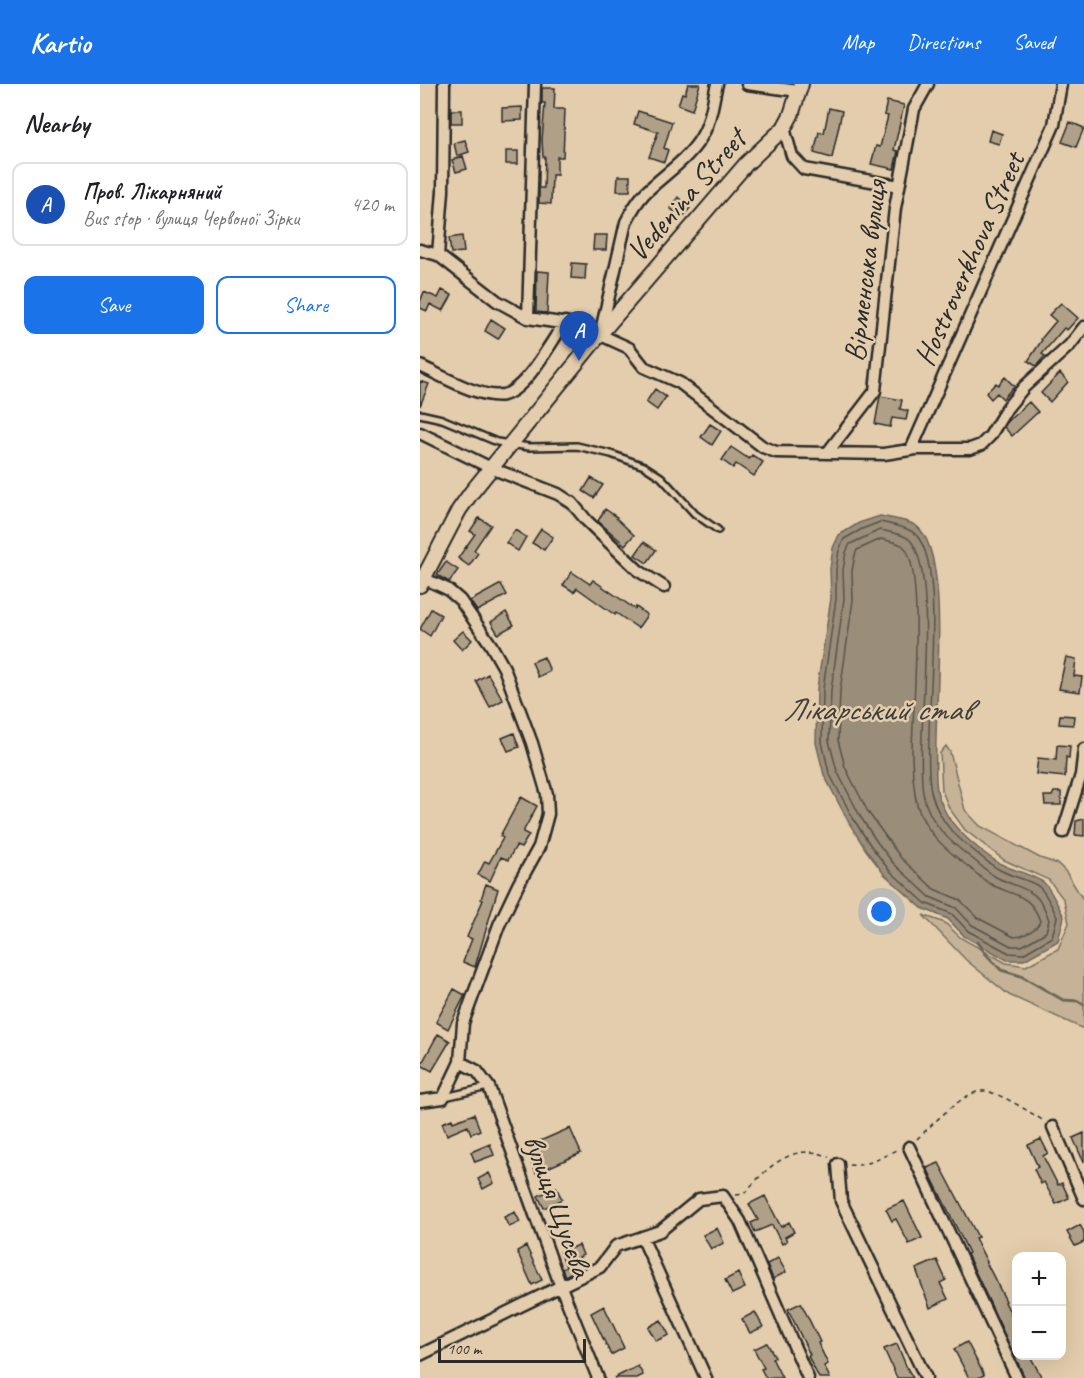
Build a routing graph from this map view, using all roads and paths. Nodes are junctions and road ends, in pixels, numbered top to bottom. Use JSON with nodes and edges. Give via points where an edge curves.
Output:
{"nodes":[{"id":1,"x":444,"y":84,"type":"edge"},
{"id":2,"x":536,"y":84,"type":"edge"},
{"id":3,"x":717,"y":84,"type":"edge"},
{"id":4,"x":747,"y":84,"type":"edge"},
{"id":5,"x":928,"y":84,"type":"edge"},
{"id":6,"x":1061,"y":84,"type":"edge"},
{"id":7,"x":800,"y":87,"type":"edge"},
{"id":8,"x":784,"y":128,"type":"junction"},
{"id":9,"x":899,"y":186,"type":"junction"},
{"id":10,"x":420,"y":250,"type":"edge"},
{"id":11,"x":438,"y":255,"type":"junction"},
{"id":12,"x":528,"y":318,"type":"junction"},
{"id":13,"x":565,"y":322,"type":"junction"},
{"id":14,"x":1084,"y":327,"type":"edge"},
{"id":15,"x":599,"y":335,"type":"junction"},
{"id":16,"x":420,"y":366,"type":"edge"},
{"id":17,"x":420,"y":414,"type":"edge"},
{"id":18,"x":420,"y":433,"type":"edge"},
{"id":19,"x":510,"y":444,"type":"junction"},
{"id":20,"x":911,"y":450,"type":"junction"},
{"id":21,"x":828,"y":452,"type":"junction"},
{"id":22,"x":491,"y":468,"type":"junction"},
{"id":23,"x":718,"y":530,"type":"dead end"},
{"id":24,"x":422,"y":581,"type":"edge"},
{"id":25,"x":664,"y":587,"type":"dead end"},
{"id":26,"x":1084,"y":749,"type":"edge"},
{"id":27,"x":1063,"y":832,"type":"dead end"},
{"id":28,"x":460,"y":1062,"type":"junction"},
{"id":29,"x":490,"y":1087,"type":"junction"},
{"id":30,"x":443,"y":1098,"type":"junction"},
{"id":31,"x":420,"y":1101,"type":"edge"},
{"id":32,"x":1053,"y":1127,"type":"joint"},
{"id":33,"x":909,"y":1147,"type":"junction"},
{"id":34,"x":838,"y":1164,"type":"junction"},
{"id":35,"x":723,"y":1196,"type":"junction"},
{"id":36,"x":1084,"y":1199,"type":"edge"},
{"id":37,"x":642,"y":1237,"type":"junction"},
{"id":38,"x":561,"y":1287,"type":"junction"},
{"id":39,"x":420,"y":1355,"type":"edge"},
{"id":40,"x":598,"y":1378,"type":"edge"},
{"id":41,"x":706,"y":1378,"type":"edge"},
{"id":42,"x":808,"y":1378,"type":"edge"},
{"id":43,"x":926,"y":1378,"type":"edge"},
{"id":44,"x":1017,"y":1378,"type":"edge"}],
"edges":[{"from":1,"to":11,"type":"street"},
{"from":2,"to":12,"type":"street"},
{"from":3,"to":15,"type":"street","via":[[706,129],[699,140],[643,196],[626,222]]},
{"from":4,"to":7,"type":"street"},
{"from":5,"to":9,"type":"street","name":"Вірменська вулиця","via":[[914,109]]},
{"from":6,"to":20,"type":"street","name":"Hostroverkhova Street","via":[[1054,125]]},
{"from":7,"to":8,"type":"street","name":"Vedenina Street"},
{"from":8,"to":9,"type":"street","via":[[792,156],[804,169]]},
{"from":8,"to":15,"type":"street","name":"Vedenina Street","via":[[746,165]]},
{"from":9,"to":21,"type":"street","name":"Вірменська вулиця","via":[[874,392]]},
{"from":10,"to":11,"type":"street"},
{"from":11,"to":12,"type":"street","via":[[496,301]]},
{"from":12,"to":13,"type":"street"},
{"from":13,"to":15,"type":"street"},
{"from":13,"to":16,"type":"street","via":[[524,382],[502,395],[474,390]]},
{"from":14,"to":20,"type":"street","via":[[1024,387],[981,445],[956,451]]},
{"from":15,"to":19,"type":"street","name":"Vedenina Street"},
{"from":15,"to":21,"type":"street","via":[[628,348],[644,367],[680,383],[763,447],[777,452]]},
{"from":17,"to":19,"type":"lane","via":[[442,418]]},
{"from":18,"to":22,"type":"street"},
{"from":19,"to":22,"type":"street","name":"Vedenina Street"},
{"from":19,"to":23,"type":"lane","via":[[577,446],[611,453],[644,466]]},
{"from":20,"to":21,"type":"street","via":[[884,454]]},
{"from":22,"to":24,"type":"street","name":"Vedenina Street","via":[[459,510]]},
{"from":22,"to":25,"type":"street","via":[[572,503],[639,571]]},
{"from":24,"to":28,"type":"street","via":[[447,589],[460,600],[491,645],[504,668],[547,794],[545,830],[495,936],[464,1023]]},
{"from":26,"to":27,"type":"street","via":[[1081,775]]},
{"from":28,"to":29,"type":"street","name":"вулиця Щусєва","via":[[477,1071]]},
{"from":28,"to":30,"type":"street"},
{"from":29,"to":30,"type":"lane"},
{"from":29,"to":38,"type":"street","name":"вулиця Щусєва"},
{"from":30,"to":31,"type":"street"},
{"from":32,"to":33,"type":"path","via":[[1019,1105],[983,1091],[969,1095]]},
{"from":32,"to":36,"type":"street"},
{"from":33,"to":34,"type":"path","via":[[858,1166]]},
{"from":33,"to":44,"type":"street"},
{"from":34,"to":35,"type":"path","via":[[827,1155],[784,1156],[744,1194]]},
{"from":34,"to":43,"type":"street","via":[[841,1201]]},
{"from":35,"to":37,"type":"street","via":[[699,1199],[660,1231]]},
{"from":35,"to":42,"type":"street","via":[[740,1221]]},
{"from":37,"to":38,"type":"street","via":[[616,1246],[600,1267]]},
{"from":37,"to":41,"type":"street"},
{"from":38,"to":39,"type":"street"},
{"from":38,"to":40,"type":"street","name":"вулиця Щусєва"}]}
